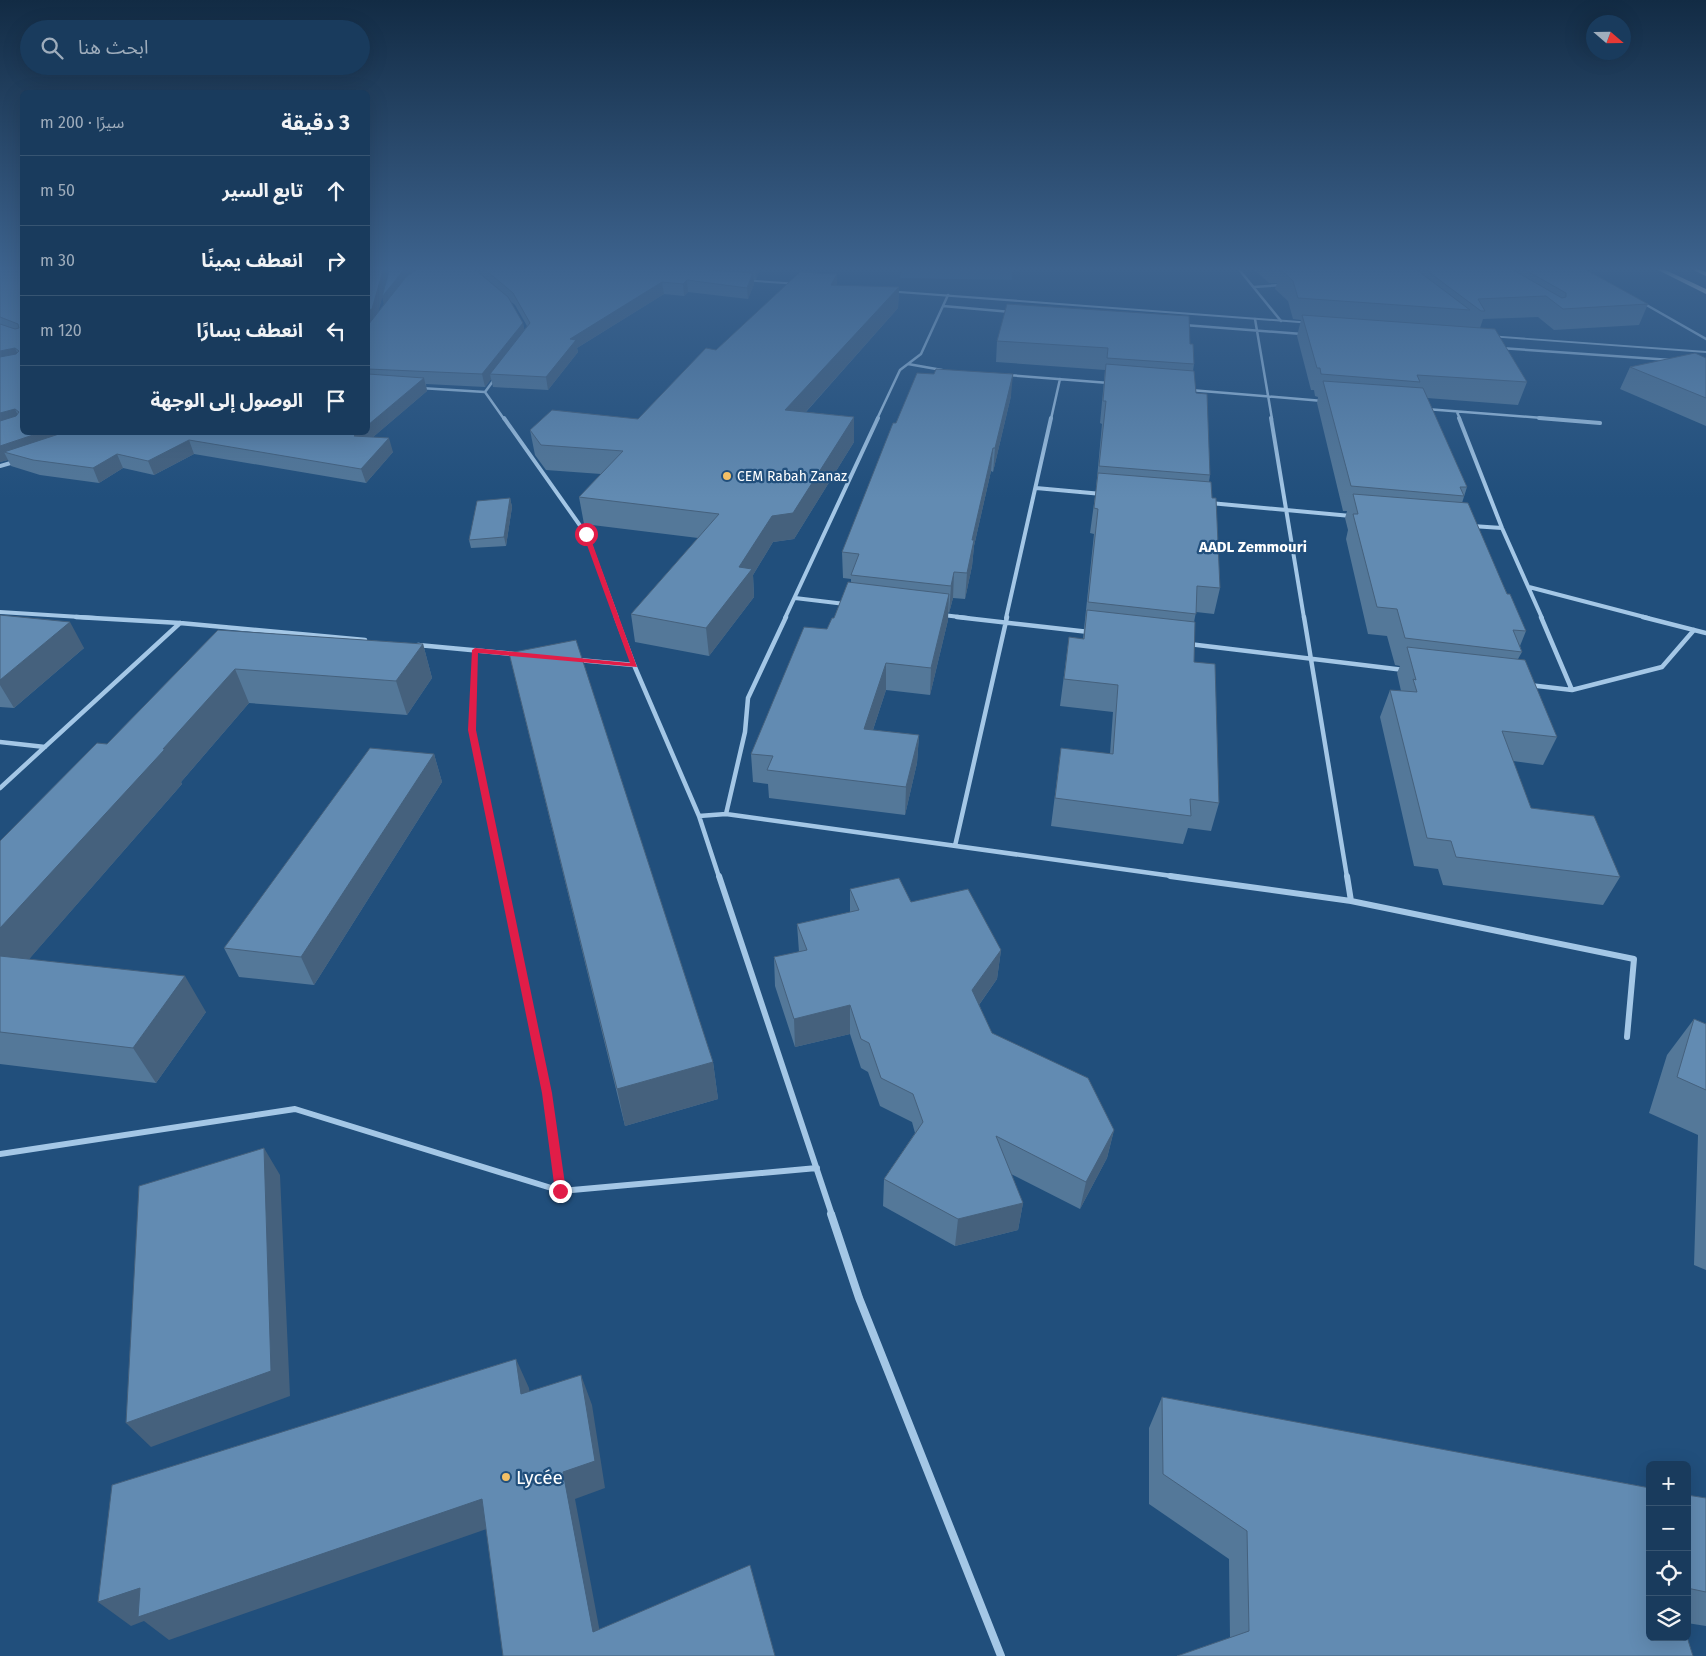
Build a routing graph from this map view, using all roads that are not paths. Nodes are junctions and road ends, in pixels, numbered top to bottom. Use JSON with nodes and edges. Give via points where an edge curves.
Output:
{"nodes":[{"id":1,"x":925,"y":344,"type":"edge"},
{"id":2,"x":1258,"y":344,"type":"edge"},
{"id":3,"x":1598,"y":344,"type":"edge"},
{"id":4,"x":1495,"y":348,"type":"edge"},
{"id":5,"x":1706,"y":352,"type":"edge"},
{"id":6,"x":1674,"y":360,"type":"edge"},
{"id":7,"x":908,"y":364,"type":"junction"},
{"id":8,"x":947,"y":370,"type":"edge"},
{"id":9,"x":500,"y":371,"type":"edge"},
{"id":10,"x":1003,"y":375,"type":"edge"},
{"id":11,"x":1060,"y":379,"type":"junction"},
{"id":12,"x":1119,"y":384,"type":"edge"},
{"id":13,"x":416,"y":388,"type":"edge"},
{"id":14,"x":1188,"y":390,"type":"edge"},
{"id":15,"x":485,"y":392,"type":"junction"},
{"id":16,"x":1267,"y":396,"type":"junction"},
{"id":17,"x":1324,"y":401,"type":"edge"},
{"id":18,"x":1419,"y":409,"type":"edge"},
{"id":19,"x":1457,"y":412,"type":"junction"},
{"id":20,"x":1600,"y":424,"type":"dead end"},
{"id":21,"x":19,"y":460,"type":"edge"},
{"id":22,"x":0,"y":466,"type":"edge"},
{"id":23,"x":1036,"y":488,"type":"junction"},
{"id":24,"x":1103,"y":494,"type":"edge"},
{"id":25,"x":1209,"y":503,"type":"edge"},
{"id":26,"x":1286,"y":510,"type":"junction"},
{"id":27,"x":1358,"y":516,"type":"edge"},
{"id":28,"x":1464,"y":525,"type":"edge"},
{"id":29,"x":1502,"y":528,"type":"junction"},
{"id":30,"x":1529,"y":588,"type":"junction"},
{"id":31,"x":795,"y":598,"type":"junction"},
{"id":32,"x":852,"y":604,"type":"edge"},
{"id":33,"x":0,"y":612,"type":"edge"},
{"id":34,"x":939,"y":614,"type":"edge"},
{"id":35,"x":1006,"y":622,"type":"junction"},
{"id":36,"x":180,"y":623,"type":"junction"},
{"id":37,"x":1694,"y":630,"type":"junction"},
{"id":38,"x":1094,"y":633,"type":"edge"},
{"id":39,"x":1706,"y":633,"type":"edge"},
{"id":40,"x":367,"y":640,"type":"edge"},
{"id":41,"x":1183,"y":643,"type":"edge"},
{"id":42,"x":416,"y":645,"type":"edge"},
{"id":43,"x":475,"y":650,"type":"junction"},
{"id":44,"x":525,"y":655,"type":"edge"},
{"id":45,"x":1311,"y":659,"type":"junction"},
{"id":46,"x":575,"y":660,"type":"edge"},
{"id":47,"x":634,"y":665,"type":"junction"},
{"id":48,"x":1407,"y":670,"type":"edge"},
{"id":49,"x":1524,"y":684,"type":"edge"},
{"id":50,"x":1572,"y":690,"type":"junction"},
{"id":51,"x":0,"y":742,"type":"edge"},
{"id":52,"x":45,"y":747,"type":"junction"},
{"id":53,"x":0,"y":788,"type":"edge"},
{"id":54,"x":726,"y":814,"type":"junction"},
{"id":55,"x":699,"y":816,"type":"junction"},
{"id":56,"x":956,"y":846,"type":"junction"},
{"id":57,"x":1351,"y":901,"type":"junction"},
{"id":58,"x":1627,"y":1038,"type":"dead end"},
{"id":59,"x":0,"y":1154,"type":"edge"},
{"id":60,"x":817,"y":1168,"type":"junction"},
{"id":61,"x":560,"y":1191,"type":"junction"},
{"id":62,"x":1001,"y":1656,"type":"edge"}],
"edges":[{"from":1,"to":7,"type":"street","via":[[921,354]]},
{"from":2,"to":16,"type":"street"},
{"from":3,"to":5,"type":"street"},
{"from":4,"to":6,"type":"street"},
{"from":7,"to":8,"type":"street"},
{"from":7,"to":31,"type":"street","via":[[900,370]]},
{"from":9,"to":15,"type":"street"},
{"from":10,"to":11,"type":"street"},
{"from":11,"to":12,"type":"street"},
{"from":11,"to":23,"type":"street"},
{"from":13,"to":15,"type":"street"},
{"from":14,"to":16,"type":"street"},
{"from":15,"to":47,"type":"street","via":[[586,534]]},
{"from":16,"to":17,"type":"street"},
{"from":16,"to":26,"type":"street"},
{"from":18,"to":19,"type":"street"},
{"from":19,"to":20,"type":"street"},
{"from":19,"to":29,"type":"street"},
{"from":21,"to":22,"type":"street"},
{"from":23,"to":24,"type":"street"},
{"from":23,"to":35,"type":"street"},
{"from":25,"to":26,"type":"street"},
{"from":26,"to":27,"type":"street"},
{"from":26,"to":45,"type":"street"},
{"from":28,"to":29,"type":"street"},
{"from":29,"to":30,"type":"street"},
{"from":30,"to":37,"type":"street"},
{"from":30,"to":50,"type":"street"},
{"from":31,"to":32,"type":"street"},
{"from":31,"to":54,"type":"street","via":[[748,698],[745,732]]},
{"from":33,"to":36,"type":"street"},
{"from":34,"to":35,"type":"street"},
{"from":35,"to":38,"type":"street"},
{"from":35,"to":56,"type":"street"},
{"from":36,"to":40,"type":"street"},
{"from":36,"to":52,"type":"street"},
{"from":37,"to":39,"type":"street"},
{"from":37,"to":50,"type":"street","via":[[1662,667]]},
{"from":41,"to":45,"type":"street"},
{"from":42,"to":43,"type":"street"},
{"from":43,"to":44,"type":"street"},
{"from":43,"to":61,"type":"street","via":[[472,730],[547,1093]]},
{"from":45,"to":48,"type":"street"},
{"from":45,"to":57,"type":"street"},
{"from":46,"to":47,"type":"street"},
{"from":47,"to":55,"type":"street"},
{"from":49,"to":50,"type":"street"},
{"from":51,"to":52,"type":"street"},
{"from":52,"to":53,"type":"street"},
{"from":54,"to":55,"type":"street"},
{"from":54,"to":56,"type":"street"},
{"from":55,"to":60,"type":"street"},
{"from":56,"to":57,"type":"street"},
{"from":57,"to":58,"type":"street","via":[[1634,959]]},
{"from":59,"to":61,"type":"street","via":[[295,1109]]},
{"from":60,"to":61,"type":"street"},
{"from":60,"to":62,"type":"street","via":[[859,1298]]}]}
